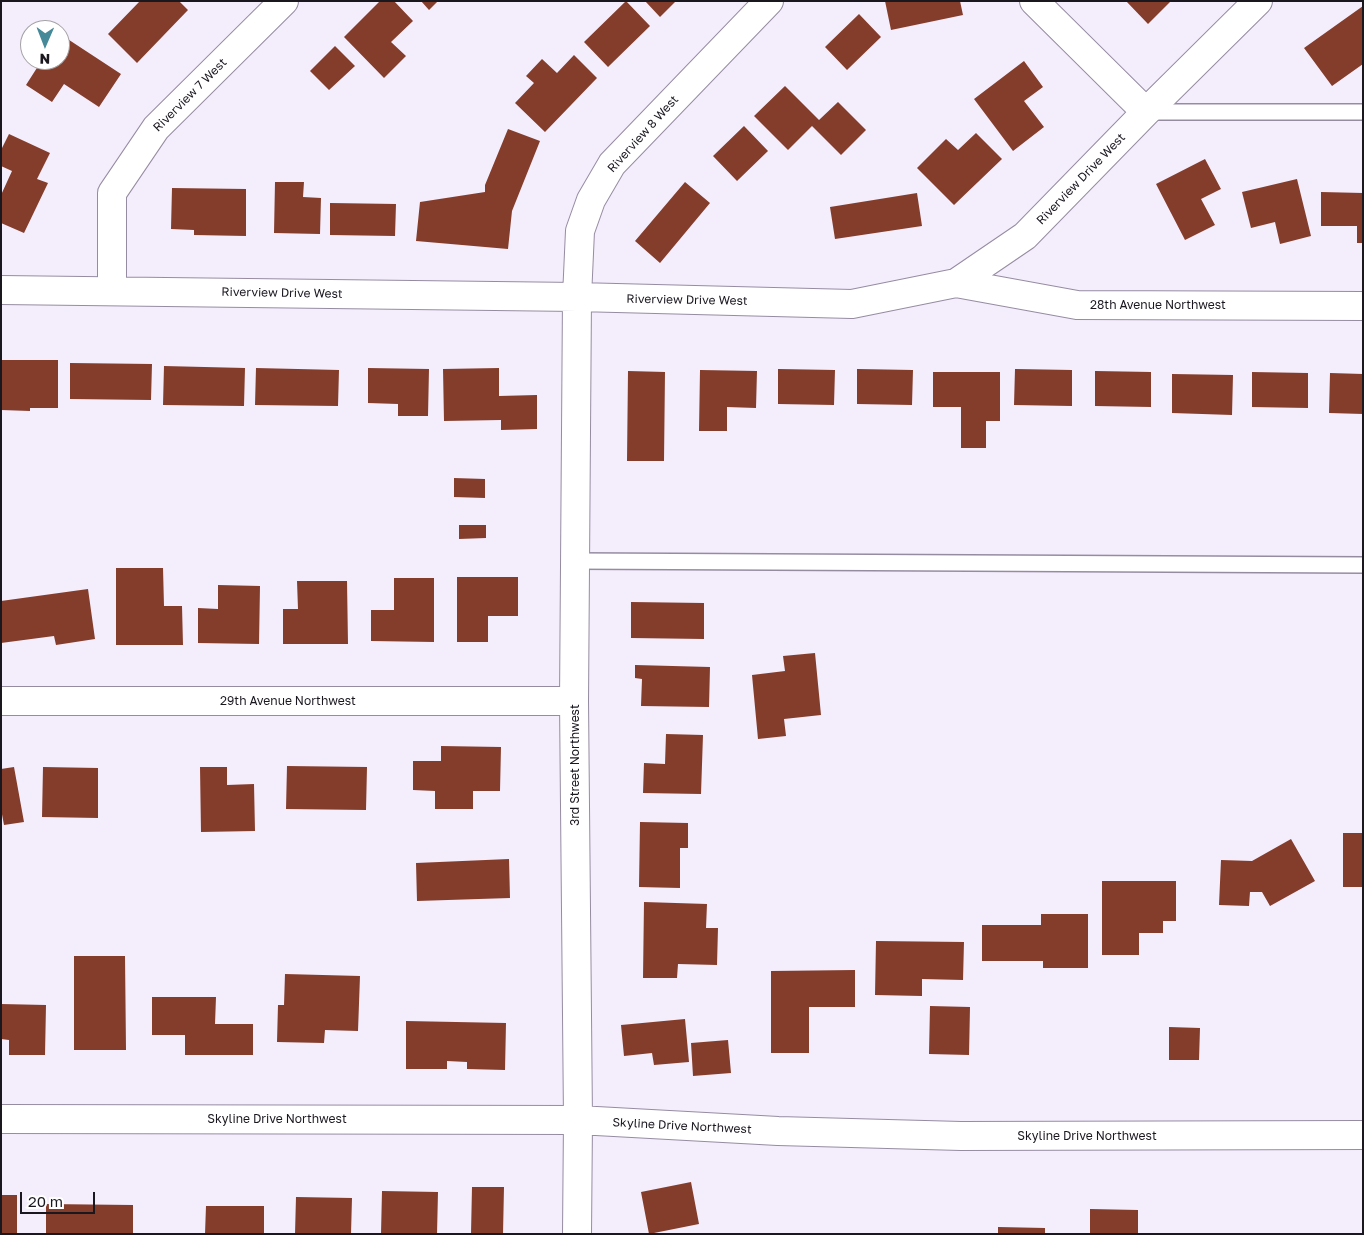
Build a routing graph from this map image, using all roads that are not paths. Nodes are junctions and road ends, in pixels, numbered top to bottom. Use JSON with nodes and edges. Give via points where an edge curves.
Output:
{"nodes":[{"id":1,"x":284,"y":1,"type":"edge"},
{"id":2,"x":769,"y":1,"type":"edge"},
{"id":3,"x":1034,"y":1,"type":"edge"},
{"id":4,"x":1258,"y":1,"type":"edge"},
{"id":5,"x":1146,"y":112,"type":"junction"},
{"id":6,"x":1363,"y":112,"type":"edge"},
{"id":7,"x":956,"y":283,"type":"junction"},
{"id":8,"x":1,"y":290,"type":"edge"},
{"id":9,"x":112,"y":291,"type":"junction"},
{"id":10,"x":577,"y":297,"type":"junction"},
{"id":11,"x":1363,"y":306,"type":"edge"},
{"id":12,"x":575,"y":561,"type":"junction"},
{"id":13,"x":1363,"y":565,"type":"edge"},
{"id":14,"x":1,"y":701,"type":"edge"},
{"id":15,"x":574,"y":701,"type":"junction"},
{"id":16,"x":1,"y":1119,"type":"edge"},
{"id":17,"x":578,"y":1120,"type":"junction"},
{"id":18,"x":1363,"y":1135,"type":"edge"},
{"id":19,"x":577,"y":1234,"type":"edge"}],
"edges":[{"from":1,"to":9,"type":"street","name":"Riverview 7 West","via":[[156,128],[112,193]]},
{"from":2,"to":10,"type":"street","name":"Riverview 8 West","via":[[612,164],[591,200],[580,231]]},
{"from":3,"to":5,"type":"street"},
{"from":4,"to":5,"type":"street","name":"Riverview Drive West"},
{"from":5,"to":6,"type":"lane"},
{"from":5,"to":7,"type":"street","name":"Riverview Drive West","via":[[1026,236]]},
{"from":7,"to":10,"type":"street","name":"Riverview Drive West","via":[[852,304]]},
{"from":7,"to":11,"type":"street","name":"28th Avenue Northwest","via":[[1077,305]]},
{"from":8,"to":9,"type":"street","name":"Riverview Drive West"},
{"from":9,"to":10,"type":"street","name":"Riverview Drive West"},
{"from":10,"to":12,"type":"street","name":"3rd Street Northwest"},
{"from":12,"to":13,"type":"lane"},
{"from":12,"to":15,"type":"street","name":"3rd Street Northwest"},
{"from":14,"to":15,"type":"street","name":"29th Avenue Northwest"},
{"from":15,"to":17,"type":"street","name":"3rd Street Northwest"},
{"from":16,"to":17,"type":"street","name":"Skyline Drive Northwest"},
{"from":17,"to":18,"type":"street","name":"Skyline Drive Northwest","via":[[778,1131],[960,1136]]},
{"from":17,"to":19,"type":"street","name":"3rd Street Northwest"}]}
